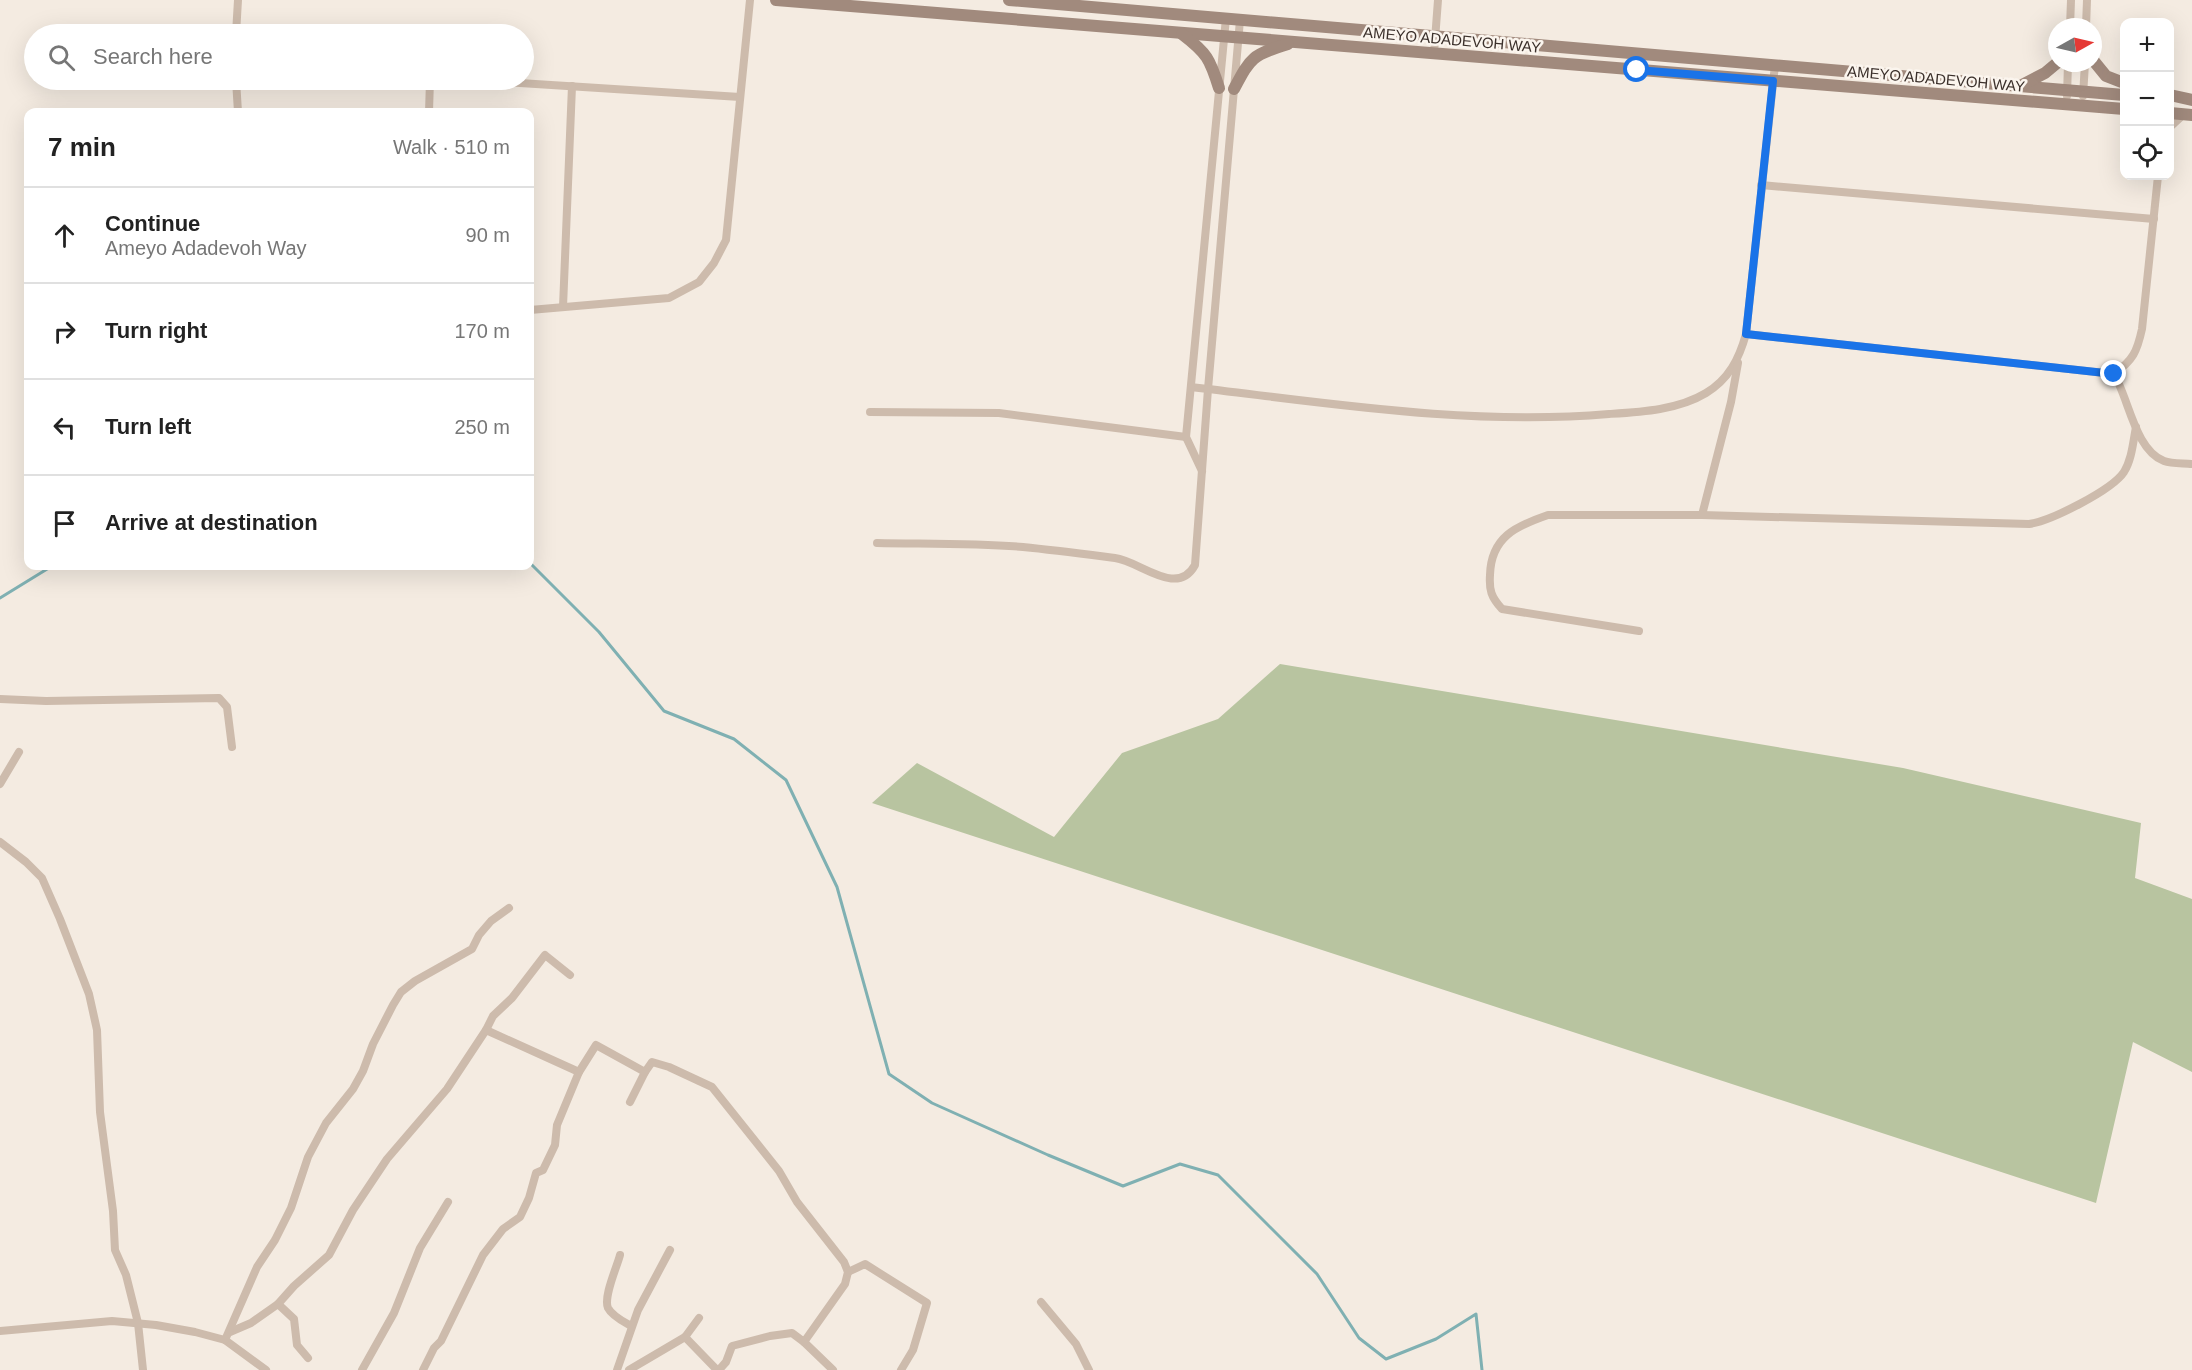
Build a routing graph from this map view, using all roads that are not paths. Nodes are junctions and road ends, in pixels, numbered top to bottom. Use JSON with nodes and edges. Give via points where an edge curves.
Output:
{"nodes":[{"id":1,"x":238,"y":0,"type":"edge"},
{"id":2,"x":750,"y":0,"type":"edge"},
{"id":3,"x":776,"y":0,"type":"edge"},
{"id":4,"x":1009,"y":0,"type":"edge"},
{"id":5,"x":1438,"y":0,"type":"edge"},
{"id":6,"x":2071,"y":0,"type":"edge"},
{"id":7,"x":2087,"y":0,"type":"edge"},
{"id":8,"x":1226,"y":18,"type":"junction"},
{"id":9,"x":2070,"y":18,"type":"edge"},
{"id":10,"x":2086,"y":18,"type":"edge"},
{"id":11,"x":1240,"y":20,"type":"junction"},
{"id":12,"x":237,"y":24,"type":"edge"},
{"id":13,"x":1181,"y":33,"type":"junction"},
{"id":14,"x":1224,"y":36,"type":"junction"},
{"id":15,"x":1435,"y":36,"type":"junction"},
{"id":16,"x":1238,"y":37,"type":"junction"},
{"id":17,"x":1295,"y":42,"type":"junction"},
{"id":18,"x":1434,"y":53,"type":"junction"},
{"id":19,"x":1775,"y":65,"type":"junction"},
{"id":20,"x":2048,"y":70,"type":"edge"},
{"id":21,"x":2102,"y":71,"type":"edge"},
{"id":22,"x":2068,"y":72,"type":"edge"},
{"id":23,"x":2084,"y":72,"type":"edge"},
{"id":24,"x":1773,"y":81,"type":"junction"},
{"id":25,"x":2120,"y":81,"type":"edge"},
{"id":26,"x":534,"y":84,"type":"edge"},
{"id":27,"x":572,"y":86,"type":"junction"},
{"id":28,"x":2020,"y":86,"type":"junction"},
{"id":29,"x":1219,"y":88,"type":"junction"},
{"id":30,"x":1234,"y":89,"type":"junction"},
{"id":31,"x":237,"y":90,"type":"edge"},
{"id":32,"x":430,"y":90,"type":"edge"},
{"id":33,"x":2067,"y":90,"type":"junction"},
{"id":34,"x":2083,"y":91,"type":"junction"},
{"id":35,"x":2120,"y":95,"type":"edge"},
{"id":36,"x":740,"y":97,"type":"junction"},
{"id":37,"x":2174,"y":97,"type":"edge"},
{"id":38,"x":2192,"y":100,"type":"edge"},
{"id":39,"x":2066,"y":105,"type":"junction"},
{"id":40,"x":2083,"y":106,"type":"junction"},
{"id":41,"x":238,"y":108,"type":"edge"},
{"id":42,"x":429,"y":108,"type":"edge"},
{"id":43,"x":2120,"y":109,"type":"edge"},
{"id":44,"x":2188,"y":114,"type":"edge"},
{"id":45,"x":2170,"y":126,"type":"edge"},
{"id":46,"x":2158,"y":180,"type":"edge"},
{"id":47,"x":1761,"y":185,"type":"junction"},
{"id":48,"x":2154,"y":219,"type":"junction"},
{"id":49,"x":562,"y":307,"type":"junction"},
{"id":50,"x":534,"y":310,"type":"edge"},
{"id":51,"x":1746,"y":334,"type":"junction"},
{"id":52,"x":1738,"y":359,"type":"junction"},
{"id":53,"x":2114,"y":374,"type":"junction"},
{"id":54,"x":1191,"y":387,"type":"junction"},
{"id":55,"x":1208,"y":389,"type":"junction"},
{"id":56,"x":870,"y":412,"type":"dead end"},
{"id":57,"x":2136,"y":427,"type":"junction"},
{"id":58,"x":1186,"y":437,"type":"junction"},
{"id":59,"x":2192,"y":464,"type":"edge"},
{"id":60,"x":1203,"y":473,"type":"junction"},
{"id":61,"x":1702,"y":515,"type":"junction"},
{"id":62,"x":876,"y":543,"type":"dead end"},
{"id":63,"x":1640,"y":632,"type":"dead end"},
{"id":64,"x":0,"y":699,"type":"edge"},
{"id":65,"x":232,"y":747,"type":"dead end"},
{"id":66,"x":19,"y":752,"type":"dead end"},
{"id":67,"x":0,"y":784,"type":"edge"},
{"id":68,"x":0,"y":842,"type":"edge"},
{"id":69,"x":509,"y":908,"type":"dead end"},
{"id":70,"x":570,"y":975,"type":"dead end"},
{"id":71,"x":486,"y":1030,"type":"junction"},
{"id":72,"x":579,"y":1072,"type":"junction"},
{"id":73,"x":645,"y":1072,"type":"junction"},
{"id":74,"x":630,"y":1101,"type":"dead end"},
{"id":75,"x":448,"y":1202,"type":"dead end"},
{"id":76,"x":670,"y":1250,"type":"dead end"},
{"id":77,"x":621,"y":1256,"type":"dead end"},
{"id":78,"x":848,"y":1272,"type":"junction"},
{"id":79,"x":1041,"y":1302,"type":"dead end"},
{"id":80,"x":278,"y":1304,"type":"junction"},
{"id":81,"x":699,"y":1318,"type":"dead end"},
{"id":82,"x":138,"y":1323,"type":"junction"},
{"id":83,"x":631,"y":1326,"type":"junction"},
{"id":84,"x":0,"y":1331,"type":"edge"},
{"id":85,"x":227,"y":1336,"type":"junction"},
{"id":86,"x":686,"y":1337,"type":"junction"},
{"id":87,"x":804,"y":1342,"type":"junction"},
{"id":88,"x":308,"y":1358,"type":"dead end"},
{"id":89,"x":143,"y":1370,"type":"edge"},
{"id":90,"x":266,"y":1370,"type":"edge"},
{"id":91,"x":362,"y":1370,"type":"edge"},
{"id":92,"x":423,"y":1370,"type":"edge"},
{"id":93,"x":616,"y":1370,"type":"edge"},
{"id":94,"x":629,"y":1370,"type":"edge"},
{"id":95,"x":718,"y":1370,"type":"edge"},
{"id":96,"x":833,"y":1370,"type":"edge"},
{"id":97,"x":901,"y":1370,"type":"edge"},
{"id":98,"x":1089,"y":1370,"type":"edge"}],
"edges":[{"from":1,"to":12,"type":"street"},
{"from":2,"to":36,"type":"street"},
{"from":3,"to":13,"type":"street","name":"AMEYO ADADEVOH WAY"},
{"from":4,"to":8,"type":"street","name":"AMEYO ADADEVOH WAY"},
{"from":5,"to":15,"type":"street"},
{"from":6,"to":9,"type":"street"},
{"from":7,"to":10,"type":"street"},
{"from":8,"to":11,"type":"street","name":"AMEYO ADADEVOH WAY"},
{"from":8,"to":14,"type":"street"},
{"from":11,"to":15,"type":"street","name":"AMEYO ADADEVOH WAY"},
{"from":11,"to":16,"type":"street"},
{"from":13,"to":14,"type":"street","name":"AMEYO ADADEVOH WAY"},
{"from":13,"to":29,"type":"street","via":[[1210,60]]},
{"from":14,"to":16,"type":"street","name":"AMEYO ADADEVOH WAY"},
{"from":14,"to":29,"type":"street"},
{"from":15,"to":18,"type":"street"},
{"from":15,"to":19,"type":"street","name":"AMEYO ADADEVOH WAY"},
{"from":16,"to":17,"type":"street","name":"AMEYO ADADEVOH WAY"},
{"from":16,"to":30,"type":"street"},
{"from":17,"to":18,"type":"street","name":"AMEYO ADADEVOH WAY"},
{"from":17,"to":30,"type":"street","via":[[1265,51],[1249,62]]},
{"from":18,"to":24,"type":"street","name":"AMEYO ADADEVOH WAY"},
{"from":19,"to":24,"type":"street"},
{"from":19,"to":28,"type":"street","name":"AMEYO ADADEVOH WAY"},
{"from":20,"to":28,"type":"street"},
{"from":21,"to":25,"type":"street"},
{"from":22,"to":33,"type":"street"},
{"from":23,"to":34,"type":"street"},
{"from":24,"to":39,"type":"street","name":"AMEYO ADADEVOH WAY"},
{"from":24,"to":47,"type":"street"},
{"from":26,"to":27,"type":"street"},
{"from":27,"to":36,"type":"street"},
{"from":27,"to":49,"type":"street"},
{"from":28,"to":33,"type":"street","name":"AMEYO ADADEVOH WAY"},
{"from":29,"to":54,"type":"street"},
{"from":30,"to":55,"type":"street"},
{"from":31,"to":41,"type":"street"},
{"from":32,"to":42,"type":"street"},
{"from":33,"to":34,"type":"street","name":"AMEYO ADADEVOH WAY"},
{"from":33,"to":39,"type":"street"},
{"from":34,"to":35,"type":"street","name":"AMEYO ADADEVOH WAY"},
{"from":34,"to":40,"type":"street"},
{"from":36,"to":49,"type":"street","via":[[726,240],[699,282],[669,298]]},
{"from":37,"to":38,"type":"street"},
{"from":39,"to":40,"type":"street","name":"AMEYO ADADEVOH WAY"},
{"from":40,"to":43,"type":"street","name":"AMEYO ADADEVOH WAY"},
{"from":44,"to":45,"type":"street"},
{"from":46,"to":48,"type":"street"},
{"from":47,"to":48,"type":"street"},
{"from":47,"to":51,"type":"street"},
{"from":48,"to":53,"type":"street","via":[[2138,349]]},
{"from":49,"to":50,"type":"street"},
{"from":51,"to":52,"type":"street"},
{"from":51,"to":53,"type":"street"},
{"from":52,"to":55,"type":"street","via":[[1724,380],[1705,394],[1670,407],[1573,417],[1447,416]]},
{"from":52,"to":61,"type":"street"},
{"from":53,"to":57,"type":"street"},
{"from":54,"to":55,"type":"street"},
{"from":54,"to":58,"type":"street"},
{"from":55,"to":60,"type":"street"},
{"from":56,"to":58,"type":"street","via":[[999,413]]},
{"from":57,"to":59,"type":"street","via":[[2146,449],[2164,462]]},
{"from":57,"to":61,"type":"street","via":[[2130,460],[2113,485],[2043,522],[2029,525]]},
{"from":58,"to":60,"type":"street"},
{"from":60,"to":62,"type":"street","via":[[1196,565],[1183,579],[1160,577],[1126,559],[1022,547]]},
{"from":61,"to":63,"type":"street","via":[[1548,515],[1525,523],[1500,540],[1490,559],[1490,591],[1502,609]]},
{"from":64,"to":65,"type":"street","via":[[219,698],[227,707]]},
{"from":66,"to":67,"type":"street"},
{"from":68,"to":82,"type":"street","via":[[42,878],[89,994],[97,1030],[100,1112],[115,1250]]},
{"from":69,"to":85,"type":"street","via":[[491,921],[472,950],[401,992],[353,1089],[326,1123],[308,1157],[291,1208],[257,1267]]},
{"from":70,"to":71,"type":"street","via":[[545,955],[493,1016]]},
{"from":71,"to":72,"type":"street"},
{"from":71,"to":80,"type":"street","via":[[447,1089],[387,1159],[329,1255]]},
{"from":72,"to":73,"type":"street","via":[[596,1045]]},
{"from":72,"to":92,"type":"street","via":[[556,1125],[555,1145],[543,1170],[536,1173],[520,1217],[503,1229],[483,1255]]},
{"from":73,"to":74,"type":"street"},
{"from":73,"to":78,"type":"street","via":[[652,1062],[712,1087],[779,1171]]},
{"from":75,"to":91,"type":"street","via":[[420,1248],[394,1313]]},
{"from":76,"to":83,"type":"street"},
{"from":77,"to":83,"type":"street","via":[[607,1297],[608,1308]]},
{"from":78,"to":87,"type":"street","via":[[845,1284]]},
{"from":78,"to":97,"type":"street","via":[[865,1264],[927,1302],[913,1350]]},
{"from":79,"to":98,"type":"street","via":[[1076,1344]]},
{"from":80,"to":85,"type":"street"},
{"from":80,"to":88,"type":"street","via":[[294,1318],[297,1345]]},
{"from":81,"to":86,"type":"street"},
{"from":82,"to":84,"type":"street","via":[[112,1321]]},
{"from":82,"to":85,"type":"street"},
{"from":82,"to":89,"type":"street"},
{"from":83,"to":93,"type":"street"},
{"from":85,"to":90,"type":"street"},
{"from":86,"to":94,"type":"street"},
{"from":86,"to":95,"type":"street"},
{"from":87,"to":95,"type":"street","via":[[792,1333],[732,1346]]},
{"from":87,"to":96,"type":"street"}]}
